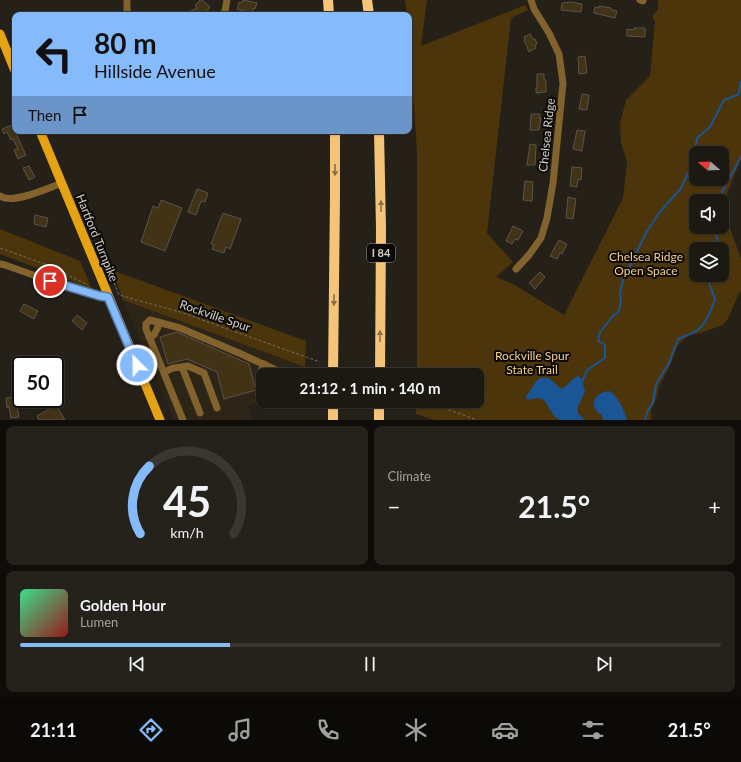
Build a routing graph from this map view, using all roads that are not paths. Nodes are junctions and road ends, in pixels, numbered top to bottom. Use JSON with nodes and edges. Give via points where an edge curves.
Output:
{"nodes":[{"id":1,"x":127,"y":0,"type":"edge"},
{"id":2,"x":227,"y":0,"type":"edge"},
{"id":3,"x":328,"y":0,"type":"edge"},
{"id":4,"x":367,"y":0,"type":"edge"},
{"id":5,"x":531,"y":0,"type":"edge"},
{"id":6,"x":127,"y":12,"type":"edge"},
{"id":7,"x":224,"y":12,"type":"edge"},
{"id":8,"x":329,"y":12,"type":"edge"},
{"id":9,"x":369,"y":12,"type":"edge"},
{"id":10,"x":0,"y":34,"type":"edge"},
{"id":11,"x":12,"y":64,"type":"edge"},
{"id":12,"x":41,"y":134,"type":"edge"},
{"id":13,"x":335,"y":134,"type":"edge"},
{"id":14,"x":379,"y":134,"type":"edge"},
{"id":15,"x":62,"y":183,"type":"junction"},
{"id":16,"x":0,"y":196,"type":"edge"},
{"id":17,"x":0,"y":264,"type":"edge"},
{"id":18,"x":516,"y":269,"type":"dead end"},
{"id":19,"x":108,"y":297,"type":"junction"},
{"id":20,"x":158,"y":322,"type":"junction"},
{"id":21,"x":149,"y":337,"type":"junction"},
{"id":22,"x":264,"y":364,"type":"junction"},
{"id":23,"x":182,"y":367,"type":"junction"},
{"id":24,"x":262,"y":368,"type":"edge"},
{"id":25,"x":272,"y":368,"type":"edge"},
{"id":26,"x":334,"y":368,"type":"edge"},
{"id":27,"x":380,"y":368,"type":"edge"},
{"id":28,"x":164,"y":372,"type":"junction"},
{"id":29,"x":217,"y":408,"type":"dead end"},
{"id":30,"x":333,"y":408,"type":"edge"},
{"id":31,"x":379,"y":408,"type":"edge"},
{"id":32,"x":200,"y":413,"type":"dead end"},
{"id":33,"x":160,"y":420,"type":"edge"},
{"id":34,"x":183,"y":420,"type":"edge"},
{"id":35,"x":333,"y":420,"type":"edge"},
{"id":36,"x":379,"y":420,"type":"edge"}],
"edges":[{"from":1,"to":6,"type":"street"},
{"from":2,"to":7,"type":"street"},
{"from":3,"to":8,"type":"highway"},
{"from":4,"to":9,"type":"highway"},
{"from":5,"to":18,"type":"street","name":"Chelsea Ridge","via":[[559,54],[563,83],[547,218],[540,238]]},
{"from":10,"to":11,"type":"main road"},
{"from":12,"to":15,"type":"main road","name":"Hartford Turnpike"},
{"from":13,"to":26,"type":"highway","one_way":true},
{"from":27,"to":14,"type":"highway","number":"I 84","one_way":true},
{"from":15,"to":16,"type":"street","via":[[13,199],[4,199]]},
{"from":15,"to":19,"type":"main road","name":"Hartford Turnpike"},
{"from":17,"to":19,"type":"street"},
{"from":19,"to":33,"type":"main road","name":"Hartford Turnpike"},
{"from":20,"to":21,"type":"street","via":[[154,336]]},
{"from":20,"to":21,"type":"street","via":[[150,320],[146,324]]},
{"from":20,"to":22,"type":"street","via":[[180,328]]},
{"from":21,"to":28,"type":"street"},
{"from":22,"to":24,"type":"street"},
{"from":22,"to":25,"type":"street"},
{"from":23,"to":28,"type":"street"},
{"from":23,"to":29,"type":"street","via":[[188,366],[204,373]]},
{"from":23,"to":32,"type":"street"},
{"from":28,"to":34,"type":"street"},
{"from":30,"to":35,"type":"highway"},
{"from":31,"to":36,"type":"highway"}]}
